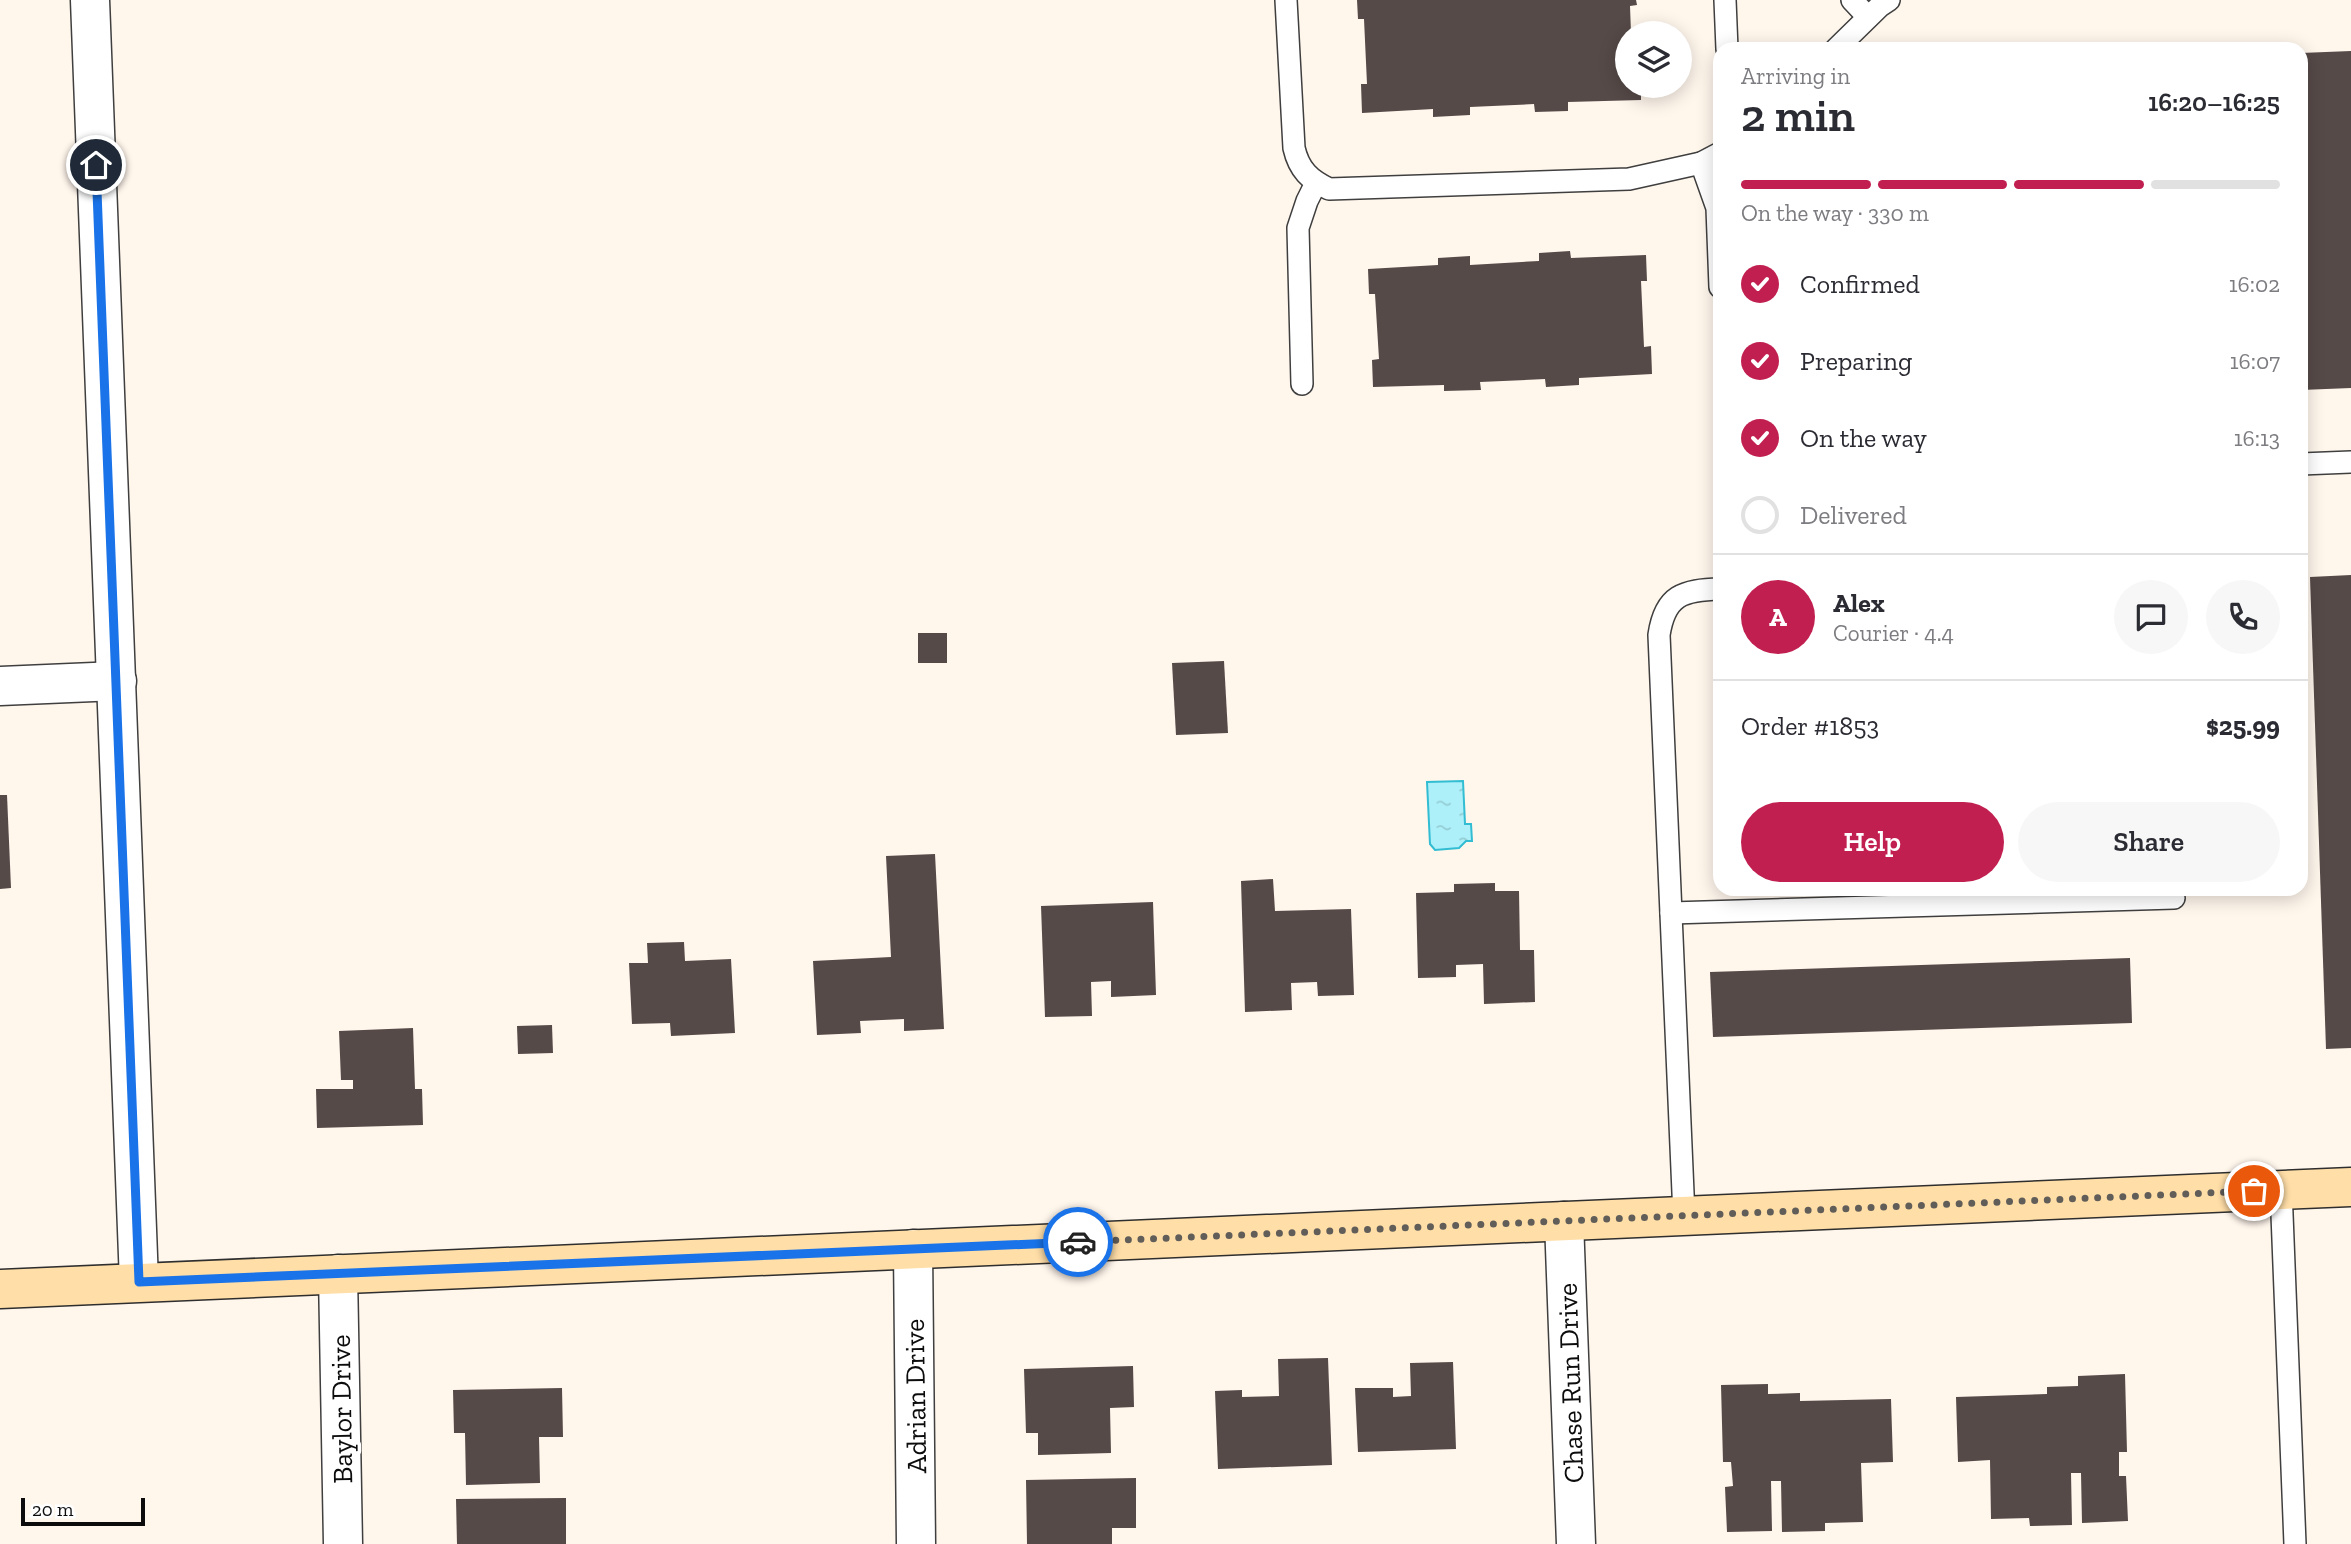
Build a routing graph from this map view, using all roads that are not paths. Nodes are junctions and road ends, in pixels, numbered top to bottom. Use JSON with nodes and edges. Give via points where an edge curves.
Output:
{"nodes":[{"id":1,"x":90,"y":0,"type":"edge"},
{"id":2,"x":1286,"y":0,"type":"edge"},
{"id":3,"x":1725,"y":0,"type":"edge"},
{"id":4,"x":1852,"y":0,"type":"edge"},
{"id":5,"x":1889,"y":0,"type":"edge"},
{"id":6,"x":1868,"y":16,"type":"junction"},
{"id":7,"x":1727,"y":42,"type":"edge"},
{"id":8,"x":1843,"y":42,"type":"edge"},
{"id":9,"x":1713,"y":157,"type":"edge"},
{"id":10,"x":1701,"y":163,"type":"junction"},
{"id":11,"x":1316,"y":183,"type":"junction"},
{"id":12,"x":1713,"y":197,"type":"edge"},
{"id":13,"x":1302,"y":384,"type":"dead end"},
{"id":14,"x":2351,"y":462,"type":"edge"},
{"id":15,"x":2308,"y":464,"type":"edge"},
{"id":16,"x":1713,"y":590,"type":"edge"},
{"id":17,"x":117,"y":681,"type":"junction"},
{"id":18,"x":0,"y":686,"type":"edge"},
{"id":19,"x":1979,"y":896,"type":"edge"},
{"id":20,"x":2174,"y":898,"type":"dead end"},
{"id":21,"x":1671,"y":913,"type":"junction"},
{"id":22,"x":2351,"y":1187,"type":"edge"},
{"id":23,"x":2281,"y":1189,"type":"junction"},
{"id":24,"x":1684,"y":1216,"type":"junction"},
{"id":25,"x":1564,"y":1221,"type":"junction"},
{"id":26,"x":913,"y":1249,"type":"junction"},
{"id":27,"x":338,"y":1274,"type":"junction"},
{"id":28,"x":139,"y":1282,"type":"junction"},
{"id":29,"x":0,"y":1289,"type":"edge"},
{"id":30,"x":343,"y":1544,"type":"edge"},
{"id":31,"x":916,"y":1544,"type":"edge"},
{"id":32,"x":1576,"y":1544,"type":"edge"},
{"id":33,"x":2295,"y":1544,"type":"edge"}],
"edges":[{"from":1,"to":17,"type":"street"},
{"from":2,"to":11,"type":"lane","via":[[1294,148],[1305,174]]},
{"from":3,"to":7,"type":"lane"},
{"from":4,"to":6,"type":"lane"},
{"from":5,"to":6,"type":"lane"},
{"from":6,"to":8,"type":"lane"},
{"from":9,"to":10,"type":"lane"},
{"from":10,"to":11,"type":"lane","via":[[1629,179],[1345,190]]},
{"from":10,"to":12,"type":"lane"},
{"from":11,"to":13,"type":"lane","via":[[1298,228]]},
{"from":14,"to":15,"type":"lane"},
{"from":16,"to":21,"type":"lane","via":[[1687,593],[1670,602],[1659,635]]},
{"from":17,"to":18,"type":"street"},
{"from":17,"to":28,"type":"street"},
{"from":19,"to":20,"type":"lane"},
{"from":19,"to":21,"type":"lane"},
{"from":21,"to":24,"type":"lane"},
{"from":22,"to":23,"type":"street"},
{"from":23,"to":24,"type":"street"},
{"from":23,"to":33,"type":"lane"},
{"from":24,"to":25,"type":"street"},
{"from":25,"to":26,"type":"street"},
{"from":25,"to":32,"type":"street","name":"Chase Run Drive"},
{"from":26,"to":27,"type":"street"},
{"from":26,"to":31,"type":"street","name":"Adrian Drive"},
{"from":27,"to":28,"type":"street"},
{"from":27,"to":30,"type":"street","name":"Baylor Drive"},
{"from":28,"to":29,"type":"street"}]}
